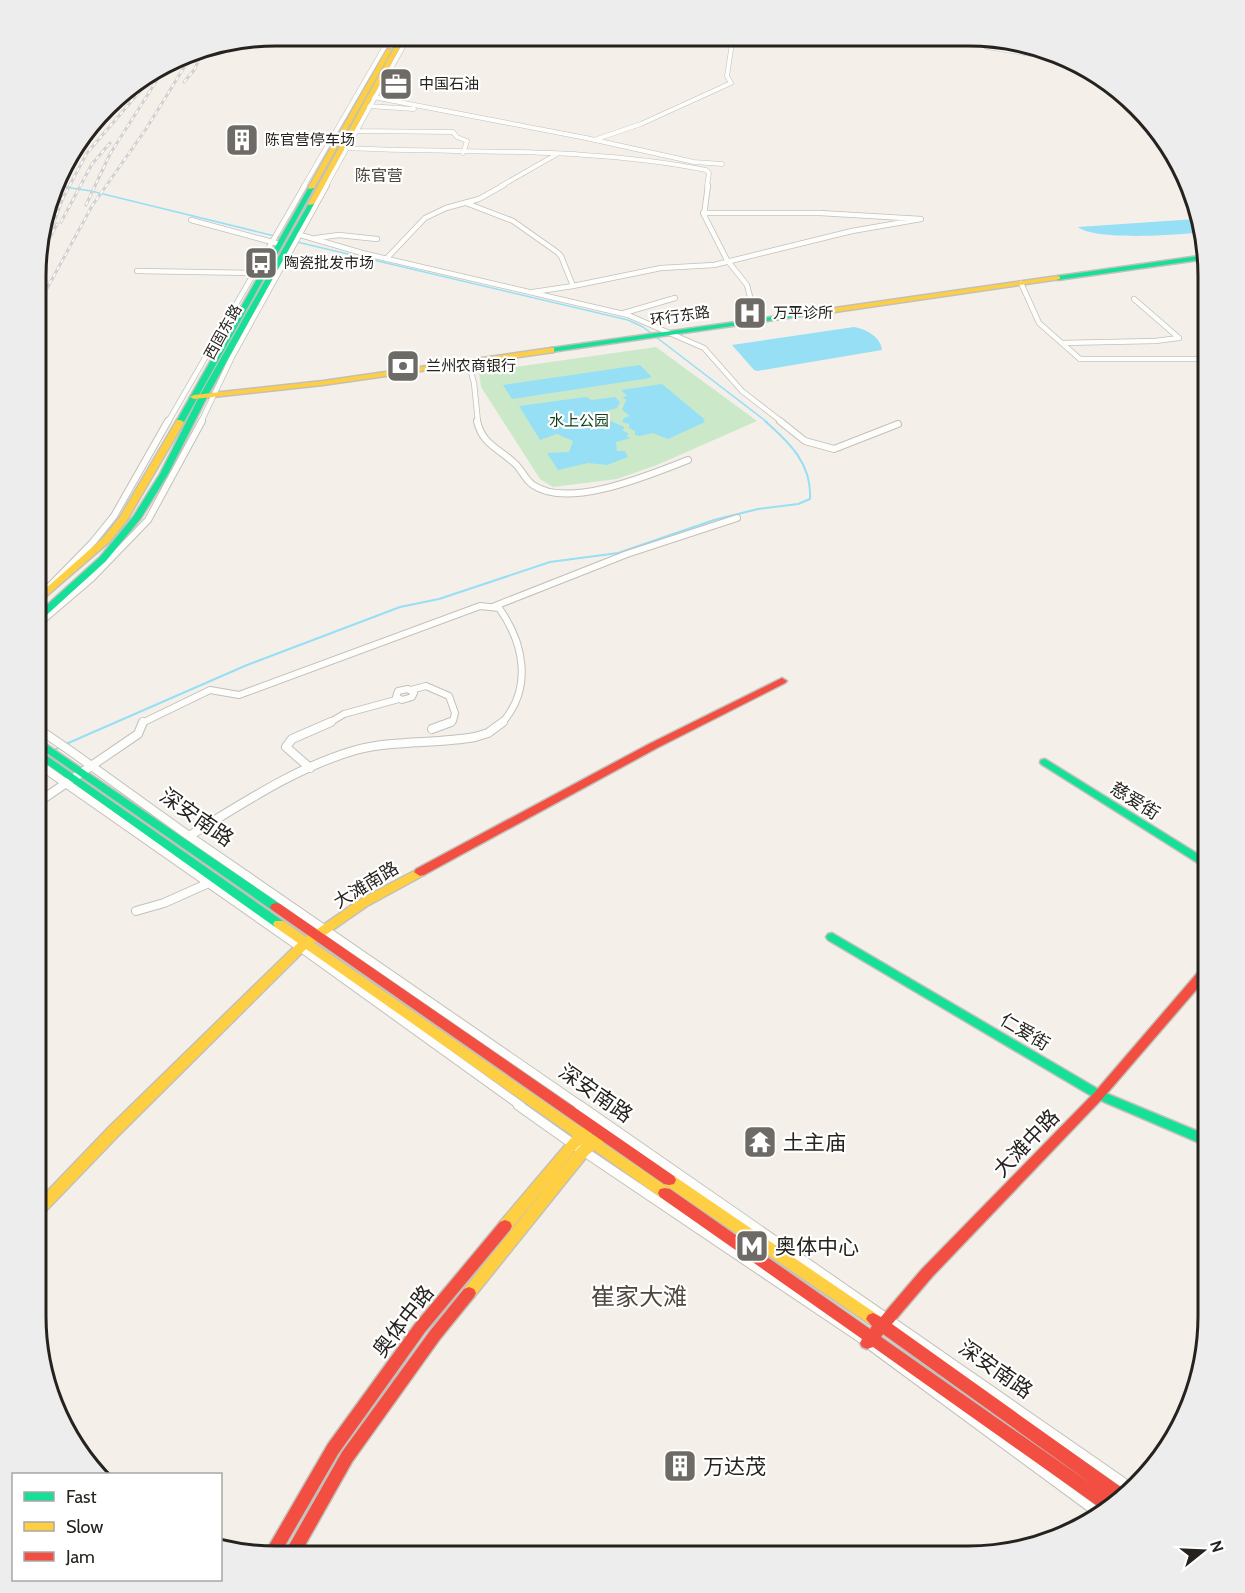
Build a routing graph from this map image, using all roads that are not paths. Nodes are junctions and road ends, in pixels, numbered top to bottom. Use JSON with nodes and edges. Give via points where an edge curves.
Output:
{"nodes":[{"id":1,"x":386,"y":46,"type":"edge"},
{"id":2,"x":392,"y":46,"type":"edge"},
{"id":3,"x":399,"y":46,"type":"edge"},
{"id":4,"x":403,"y":46,"type":"edge"},
{"id":5,"x":732,"y":46,"type":"edge"},
{"id":6,"x":989,"y":47,"type":"edge"},
{"id":7,"x":1024,"y":53,"type":"edge"},
{"id":8,"x":371,"y":102,"type":"junction"},
{"id":9,"x":358,"y":131,"type":"junction"},
{"id":10,"x":546,"y":135,"type":"dead end"},
{"id":11,"x":593,"y":140,"type":"junction"},
{"id":12,"x":345,"y":148,"type":"junction"},
{"id":13,"x":463,"y":153,"type":"junction"},
{"id":14,"x":557,"y":154,"type":"junction"},
{"id":15,"x":722,"y":164,"type":"dead end"},
{"id":16,"x":466,"y":203,"type":"junction"},
{"id":17,"x":703,"y":213,"type":"junction"},
{"id":18,"x":191,"y":220,"type":"dead end"},
{"id":19,"x":311,"y":238,"type":"junction"},
{"id":20,"x":377,"y":238,"type":"dead end"},
{"id":21,"x":287,"y":239,"type":"junction"},
{"id":22,"x":1198,"y":258,"type":"edge"},
{"id":23,"x":386,"y":259,"type":"junction"},
{"id":24,"x":727,"y":260,"type":"junction"},
{"id":25,"x":137,"y":270,"type":"dead end"},
{"id":26,"x":263,"y":274,"type":"junction"},
{"id":27,"x":1021,"y":283,"type":"junction"},
{"id":28,"x":573,"y":286,"type":"junction"},
{"id":29,"x":533,"y":292,"type":"dead end"},
{"id":30,"x":675,"y":298,"type":"dead end"},
{"id":31,"x":1134,"y":299,"type":"dead end"},
{"id":32,"x":621,"y":314,"type":"junction"},
{"id":33,"x":756,"y":320,"type":"junction"},
{"id":34,"x":666,"y":333,"type":"junction"},
{"id":35,"x":1062,"y":343,"type":"junction"},
{"id":36,"x":1198,"y":359,"type":"edge"},
{"id":37,"x":468,"y":362,"type":"junction"},
{"id":38,"x":198,"y":397,"type":"junction"},
{"id":39,"x":898,"y":424,"type":"dead end"},
{"id":40,"x":688,"y":460,"type":"dead end"},
{"id":41,"x":736,"y":518,"type":"dead end"},
{"id":42,"x":46,"y":592,"type":"edge"},
{"id":43,"x":495,"y":606,"type":"junction"},
{"id":44,"x":46,"y":611,"type":"edge"},
{"id":45,"x":46,"y":617,"type":"edge"},
{"id":46,"x":783,"y":681,"type":"dead end"},
{"id":47,"x":432,"y":729,"type":"dead end"},
{"id":48,"x":46,"y":734,"type":"edge"},
{"id":49,"x":47,"y":762,"type":"edge"},
{"id":50,"x":1045,"y":762,"type":"dead end"},
{"id":51,"x":91,"y":766,"type":"junction"},
{"id":52,"x":310,"y":768,"type":"junction"},
{"id":53,"x":73,"y":777,"type":"junction"},
{"id":54,"x":46,"y":796,"type":"edge"},
{"id":55,"x":189,"y":836,"type":"junction"},
{"id":56,"x":1198,"y":859,"type":"edge"},
{"id":57,"x":213,"y":881,"type":"junction"},
{"id":58,"x":136,"y":911,"type":"dead end"},
{"id":59,"x":320,"y":933,"type":"junction"},
{"id":60,"x":832,"y":937,"type":"dead end"},
{"id":61,"x":303,"y":945,"type":"junction"},
{"id":62,"x":1198,"y":980,"type":"edge"},
{"id":63,"x":1099,"y":1095,"type":"junction"},
{"id":64,"x":592,"y":1127,"type":"junction"},
{"id":65,"x":603,"y":1135,"type":"junction"},
{"id":66,"x":582,"y":1136,"type":"junction"},
{"id":67,"x":1198,"y":1137,"type":"edge"},
{"id":68,"x":573,"y":1144,"type":"junction"},
{"id":69,"x":594,"y":1144,"type":"junction"},
{"id":70,"x":583,"y":1151,"type":"junction"},
{"id":71,"x":46,"y":1202,"type":"edge"},
{"id":72,"x":885,"y":1321,"type":"junction"},
{"id":73,"x":870,"y":1339,"type":"junction"},
{"id":74,"x":1125,"y":1484,"type":"edge"},
{"id":75,"x":311,"y":1486,"type":"junction"},
{"id":76,"x":329,"y":1490,"type":"junction"},
{"id":77,"x":1116,"y":1492,"type":"edge"},
{"id":78,"x":1104,"y":1502,"type":"edge"},
{"id":79,"x":1094,"y":1509,"type":"edge"},
{"id":80,"x":277,"y":1546,"type":"edge"},
{"id":81,"x":297,"y":1546,"type":"edge"}],
"edges":[{"from":1,"to":21,"type":"street"},
{"from":2,"to":21,"type":"main road","name":"西固东路"},
{"from":3,"to":8,"type":"main road","name":"西固东路"},
{"from":4,"to":8,"type":"street"},
{"from":5,"to":11,"type":"street","via":[[727,76],[731,83],[641,124]]},
{"from":6,"to":7,"type":"street"},
{"from":8,"to":9,"type":"street"},
{"from":8,"to":10,"type":"street"},
{"from":8,"to":11,"type":"street"},
{"from":8,"to":12,"type":"main road","name":"西固东路"},
{"from":9,"to":12,"type":"street"},
{"from":9,"to":13,"type":"street","via":[[453,132],[467,141]]},
{"from":11,"to":15,"type":"street","via":[[694,162]]},
{"from":12,"to":13,"type":"street"},
{"from":12,"to":21,"type":"main road","name":"西固东路"},
{"from":13,"to":14,"type":"street"},
{"from":14,"to":16,"type":"street"},
{"from":14,"to":17,"type":"street","via":[[666,162],[706,170],[709,173]]},
{"from":16,"to":23,"type":"street","via":[[425,218]]},
{"from":16,"to":28,"type":"street","via":[[513,221],[557,252]]},
{"from":17,"to":24,"type":"street"},
{"from":17,"to":24,"type":"street","via":[[820,213],[921,219]]},
{"from":18,"to":21,"type":"street"},
{"from":19,"to":20,"type":"street"},
{"from":19,"to":21,"type":"street"},
{"from":19,"to":23,"type":"street"},
{"from":21,"to":26,"type":"main road","name":"西固东路"},
{"from":21,"to":38,"type":"street"},
{"from":22,"to":27,"type":"main road","name":"环行东路"},
{"from":23,"to":32,"type":"street"},
{"from":24,"to":28,"type":"street","via":[[714,265],[661,268]]},
{"from":24,"to":33,"type":"street","via":[[747,285]]},
{"from":25,"to":26,"type":"street"},
{"from":26,"to":38,"type":"street"},
{"from":26,"to":38,"type":"main road","name":"西固东路"},
{"from":27,"to":33,"type":"main road","name":"环行东路"},
{"from":27,"to":35,"type":"street","via":[[1039,323]]},
{"from":28,"to":29,"type":"street"},
{"from":30,"to":32,"type":"street"},
{"from":31,"to":35,"type":"street","via":[[1179,338]]},
{"from":32,"to":34,"type":"street","via":[[653,324]]},
{"from":33,"to":34,"type":"main road","name":"环行东路"},
{"from":34,"to":37,"type":"main road","name":"环行东路"},
{"from":34,"to":39,"type":"street","via":[[704,348],[742,391],[805,441],[844,447]]},
{"from":35,"to":36,"type":"street","via":[[1080,359]]},
{"from":37,"to":38,"type":"main road","name":"环行东路"},
{"from":37,"to":40,"type":"street","via":[[477,426],[483,439],[515,463],[535,486],[554,492],[600,489]]},
{"from":38,"to":42,"type":"main road","name":"西固东路","via":[[124,518],[106,540]]},
{"from":38,"to":44,"type":"main road","name":"西固东路","via":[[173,458],[136,519],[84,577]]},
{"from":38,"to":45,"type":"street","via":[[148,520],[92,578]]},
{"from":41,"to":43,"type":"street","via":[[627,554]]},
{"from":43,"to":51,"type":"street","via":[[480,606],[238,695],[210,690],[142,722],[138,734]]},
{"from":43,"to":52,"type":"street","via":[[509,622],[519,644],[522,666],[515,701],[497,729],[469,738],[378,745]]},
{"from":46,"to":59,"type":"main road","name":"大滩南路","via":[[653,746],[363,903]]},
{"from":47,"to":52,"type":"street","via":[[453,721],[455,713],[449,696],[426,685],[417,686],[411,690],[412,698],[344,714],[292,739],[286,747]]},
{"from":48,"to":51,"type":"street","name":"深安南路","bridge":true},
{"from":49,"to":53,"type":"main road","name":"深安南路"},
{"from":50,"to":56,"type":"main road","name":"慈爱街"},
{"from":51,"to":53,"type":"street"},
{"from":51,"to":55,"type":"street","name":"深安南路"},
{"from":52,"to":55,"type":"street"},
{"from":53,"to":54,"type":"street"},
{"from":53,"to":57,"type":"main road","name":"深安南路"},
{"from":53,"to":59,"type":"main road","name":"深安南路"},
{"from":55,"to":59,"type":"street","name":"深安南路"},
{"from":57,"to":58,"type":"street"},
{"from":57,"to":61,"type":"main road","name":"深安南路"},
{"from":59,"to":61,"type":"main road","name":"大滩南路"},
{"from":59,"to":64,"type":"main road","name":"深安南路"},
{"from":59,"to":72,"type":"street","name":"深安南路"},
{"from":60,"to":63,"type":"main road","name":"仁爱街"},
{"from":61,"to":66,"type":"main road","name":"深安南路"},
{"from":61,"to":68,"type":"street","name":"深安南路"},
{"from":61,"to":71,"type":"main road","name":"大滩南路"},
{"from":62,"to":63,"type":"main road","name":"大滩中路"},
{"from":63,"to":67,"type":"main road","name":"仁爱街"},
{"from":63,"to":72,"type":"main road","name":"大滩中路"},
{"from":64,"to":65,"type":"main road","name":"深安南路"},
{"from":64,"to":66,"type":"main road","name":"奥体中路"},
{"from":65,"to":69,"type":"main road","name":"奥体中路"},
{"from":65,"to":72,"type":"main road","name":"深安南路"},
{"from":66,"to":68,"type":"main road","name":"奥体中路"},
{"from":66,"to":69,"type":"main road","name":"深安南路"},
{"from":68,"to":70,"type":"street","name":"深安南路"},
{"from":68,"to":75,"type":"main road","name":"奥体中路","via":[[420,1328]]},
{"from":69,"to":70,"type":"main road","name":"奥体中路"},
{"from":69,"to":73,"type":"main road","name":"深安南路"},
{"from":70,"to":73,"type":"street","name":"深安南路"},
{"from":70,"to":76,"type":"main road","name":"奥体中路","via":[[435,1335],[347,1457]]},
{"from":72,"to":73,"type":"main road","name":"大滩中路"},
{"from":72,"to":74,"type":"street","name":"深安南路"},
{"from":72,"to":77,"type":"main road","name":"深安南路"},
{"from":73,"to":78,"type":"main road","name":"深安南路"},
{"from":73,"to":79,"type":"street","name":"深安南路"},
{"from":75,"to":76,"type":"main road"},
{"from":75,"to":80,"type":"main road","name":"奥体中路"},
{"from":76,"to":81,"type":"main road","name":"奥体中路"}]}
